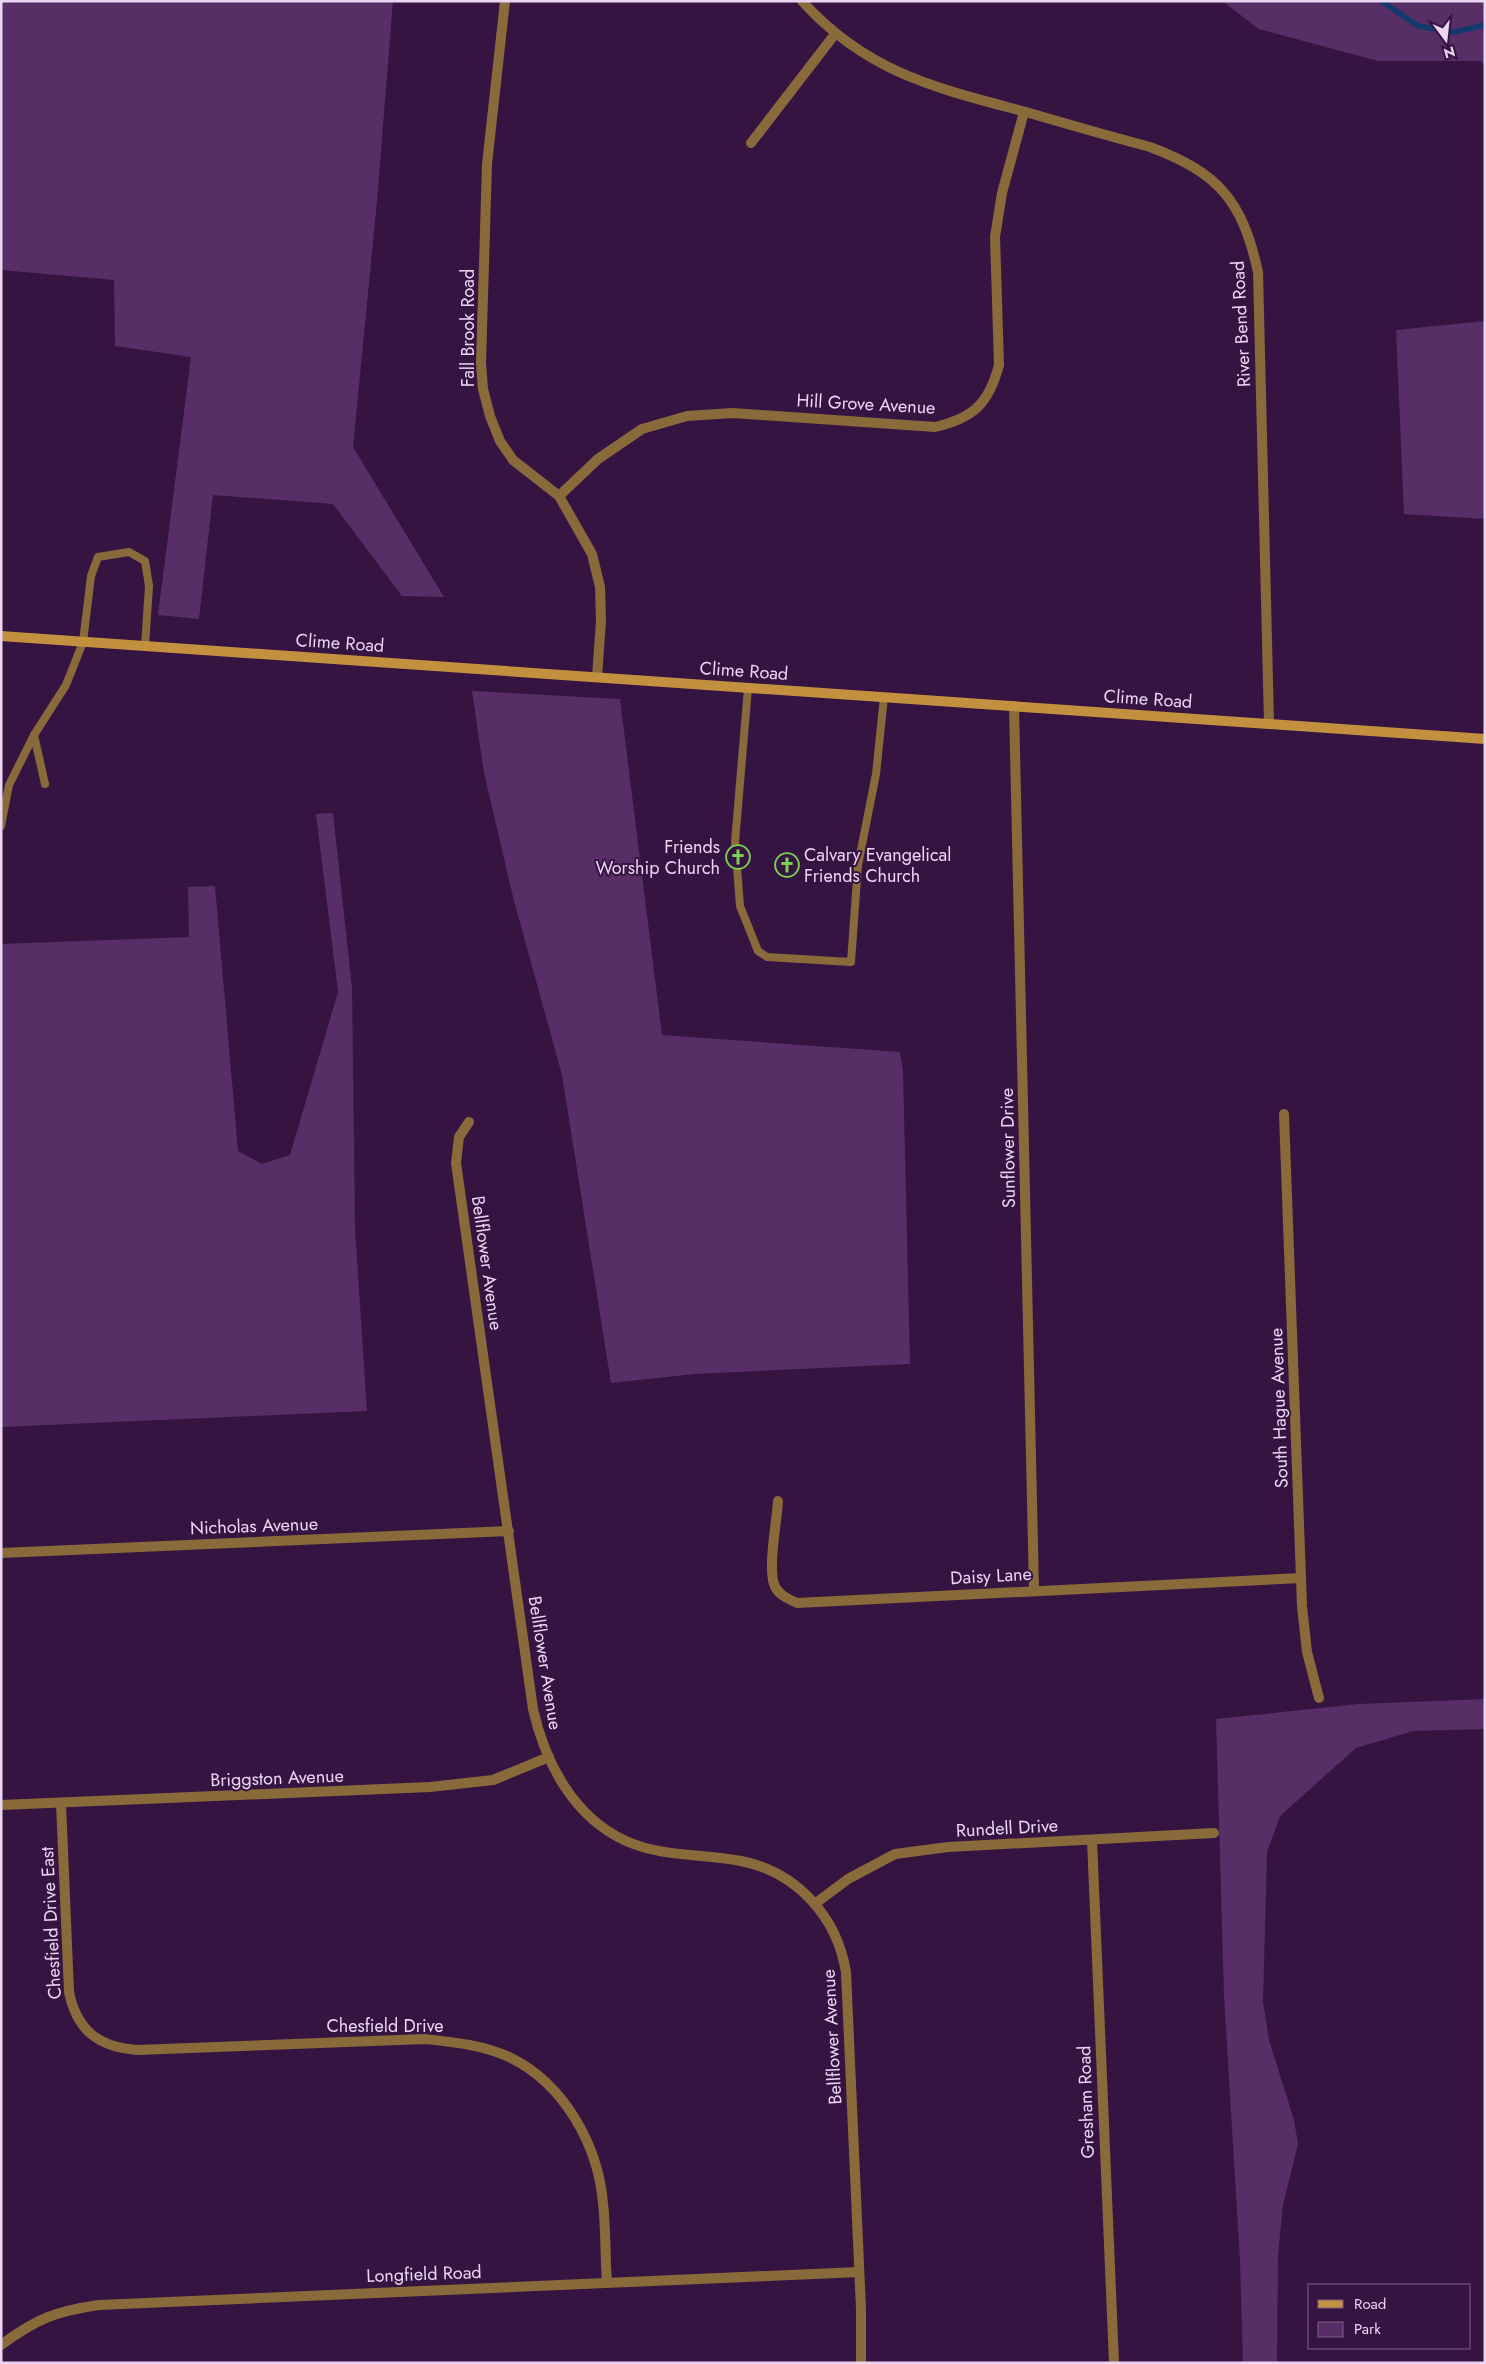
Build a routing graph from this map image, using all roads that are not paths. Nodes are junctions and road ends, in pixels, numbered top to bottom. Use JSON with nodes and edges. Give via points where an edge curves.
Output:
{"nodes":[{"id":1,"x":505,"y":1,"type":"edge"},
{"id":2,"x":802,"y":1,"type":"edge"},
{"id":3,"x":835,"y":34,"type":"junction"},
{"id":4,"x":1024,"y":112,"type":"junction"},
{"id":5,"x":752,"y":143,"type":"dead end"},
{"id":6,"x":559,"y":496,"type":"junction"},
{"id":7,"x":1,"y":636,"type":"edge"},
{"id":8,"x":83,"y":642,"type":"junction"},
{"id":9,"x":145,"y":646,"type":"junction"},
{"id":10,"x":597,"y":677,"type":"junction"},
{"id":11,"x":748,"y":688,"type":"junction"},
{"id":12,"x":884,"y":697,"type":"junction"},
{"id":13,"x":1014,"y":706,"type":"junction"},
{"id":14,"x":1269,"y":723,"type":"junction"},
{"id":15,"x":34,"y":735,"type":"junction"},
{"id":16,"x":1485,"y":739,"type":"edge"},
{"id":17,"x":45,"y":784,"type":"dead end"},
{"id":18,"x":1,"y":826,"type":"edge"},
{"id":19,"x":1284,"y":1114,"type":"dead end"},
{"id":20,"x":469,"y":1122,"type":"dead end"},
{"id":21,"x":778,"y":1501,"type":"dead end"},
{"id":22,"x":509,"y":1531,"type":"junction"},
{"id":23,"x":1,"y":1553,"type":"edge"},
{"id":24,"x":1301,"y":1578,"type":"junction"},
{"id":25,"x":1034,"y":1590,"type":"junction"},
{"id":26,"x":1319,"y":1698,"type":"dead end"},
{"id":27,"x":549,"y":1757,"type":"junction"},
{"id":28,"x":61,"y":1803,"type":"junction"},
{"id":29,"x":1,"y":1805,"type":"edge"},
{"id":30,"x":1214,"y":1833,"type":"dead end"},
{"id":31,"x":1092,"y":1840,"type":"junction"},
{"id":32,"x":816,"y":1903,"type":"junction"},
{"id":33,"x":91,"y":2035,"type":"joint"},
{"id":34,"x":859,"y":2272,"type":"junction"},
{"id":35,"x":607,"y":2283,"type":"junction"},
{"id":36,"x":1,"y":2345,"type":"edge"},
{"id":37,"x":861,"y":2363,"type":"edge"},
{"id":38,"x":1114,"y":2363,"type":"edge"}],
"edges":[{"from":1,"to":6,"type":"street","name":"Fall Brook Road","via":[[487,164],[483,389],[500,441],[513,460]]},
{"from":2,"to":3,"type":"street","name":"River Bend Road"},
{"from":3,"to":4,"type":"street","name":"River Bend Road","via":[[868,57],[902,74],[960,96]]},
{"from":3,"to":5,"type":"street"},
{"from":4,"to":6,"type":"street","name":"Hill Grove Avenue","via":[[1002,193],[995,237],[999,365],[985,400],[972,413],[935,427],[733,413],[687,416],[642,429],[598,459]]},
{"from":4,"to":14,"type":"street","name":"River Bend Road","via":[[1150,147],[1178,158],[1203,172],[1241,216],[1258,272]]},
{"from":6,"to":10,"type":"street","name":"Fall Brook Road","via":[[592,554],[600,587]]},
{"from":7,"to":8,"type":"main road","name":"Clime Road"},
{"from":8,"to":9,"type":"main road","name":"Clime Road"},
{"from":8,"to":9,"type":"lane","via":[[91,576],[98,557],[129,552],[145,561],[149,586]]},
{"from":8,"to":15,"type":"lane","via":[[66,685]]},
{"from":9,"to":10,"type":"main road","name":"Clime Road"},
{"from":10,"to":11,"type":"main road","name":"Clime Road"},
{"from":11,"to":12,"type":"main road","name":"Clime Road"},
{"from":11,"to":12,"type":"lane","via":[[735,842],[740,906],[758,951],[767,957],[790,959],[851,962],[858,865],[876,774]]},
{"from":12,"to":13,"type":"main road","name":"Clime Road"},
{"from":13,"to":14,"type":"main road","name":"Clime Road"},
{"from":13,"to":25,"type":"street","name":"Sunflower Drive"},
{"from":14,"to":16,"type":"main road","name":"Clime Road"},
{"from":15,"to":17,"type":"lane"},
{"from":15,"to":18,"type":"lane","via":[[9,785]]},
{"from":19,"to":24,"type":"street","name":"South Hague Avenue"},
{"from":20,"to":22,"type":"street","name":"Bellflower Avenue","via":[[459,1137],[456,1163]]},
{"from":21,"to":25,"type":"street","name":"Daisy Lane","via":[[774,1584],[783,1597],[797,1603]]},
{"from":22,"to":23,"type":"street","name":"Nicholas Avenue"},
{"from":22,"to":27,"type":"street","name":"Bellflower Avenue","via":[[533,1709],[539,1735]]},
{"from":24,"to":25,"type":"street","name":"Daisy Lane"},
{"from":24,"to":26,"type":"street","name":"South Hague Avenue","via":[[1307,1652]]},
{"from":27,"to":28,"type":"street","name":"Briggston Avenue","via":[[493,1780],[430,1788]]},
{"from":27,"to":32,"type":"street","name":"Bellflower Avenue","via":[[565,1788],[582,1810],[624,1840],[672,1854],[741,1860],[796,1885]]},
{"from":28,"to":29,"type":"street","name":"Briggston Avenue"},
{"from":28,"to":33,"type":"street","name":"Chesfield Drive East","via":[[69,1992],[73,2009]]},
{"from":30,"to":31,"type":"street","name":"Rundell Drive"},
{"from":31,"to":32,"type":"street","name":"Rundell Drive","via":[[948,1847],[895,1854],[848,1879]]},
{"from":31,"to":38,"type":"street","name":"Gresham Road"},
{"from":32,"to":34,"type":"street","name":"Bellflower Avenue","via":[[837,1936],[846,1972]]},
{"from":33,"to":35,"type":"street","name":"Chesfield Drive","via":[[121,2049],[137,2050],[425,2039],[466,2044],[510,2058],[563,2100],[585,2135],[603,2201]]},
{"from":34,"to":35,"type":"street","name":"Longfield Road"},
{"from":34,"to":37,"type":"street","name":"Bellflower Avenue"},
{"from":35,"to":36,"type":"street","name":"Longfield Road","via":[[99,2305],[44,2317]]}]}
